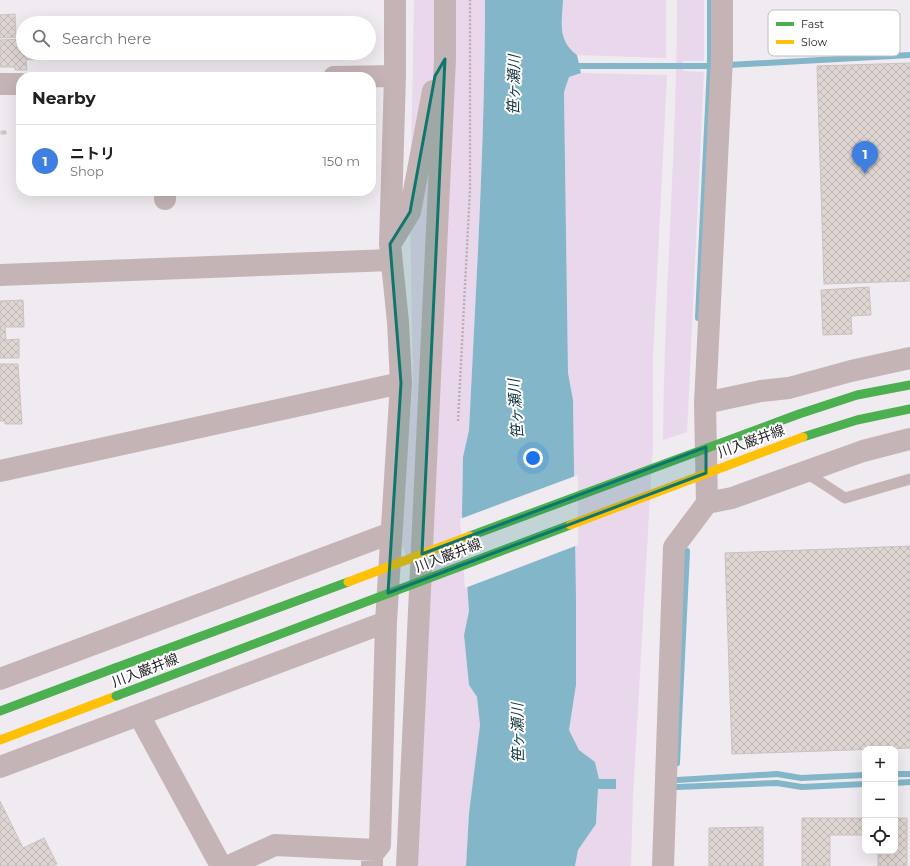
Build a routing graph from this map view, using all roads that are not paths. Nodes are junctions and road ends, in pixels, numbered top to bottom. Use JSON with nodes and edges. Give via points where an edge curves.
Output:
{"nodes":[{"id":1,"x":395,"y":0,"type":"edge"},
{"id":2,"x":445,"y":0,"type":"edge"},
{"id":3,"x":722,"y":0,"type":"edge"},
{"id":4,"x":445,"y":59,"type":"junction"},
{"id":5,"x":376,"y":76,"type":"edge"},
{"id":6,"x":395,"y":76,"type":"junction"},
{"id":7,"x":0,"y":84,"type":"edge"},
{"id":8,"x":16,"y":84,"type":"edge"},
{"id":9,"x":390,"y":252,"type":"junction"},
{"id":10,"x":0,"y":275,"type":"edge"},
{"id":11,"x":910,"y":358,"type":"edge"},
{"id":12,"x":401,"y":382,"type":"junction"},
{"id":13,"x":910,"y":385,"type":"edge"},
{"id":14,"x":705,"y":403,"type":"junction"},
{"id":15,"x":910,"y":409,"type":"edge"},
{"id":16,"x":910,"y":439,"type":"edge"},
{"id":17,"x":0,"y":471,"type":"edge"},
{"id":18,"x":805,"y":472,"type":"junction"},
{"id":19,"x":910,"y":479,"type":"edge"},
{"id":20,"x":707,"y":503,"type":"junction"},
{"id":21,"x":391,"y":533,"type":"junction"},
{"id":22,"x":386,"y":622,"type":"junction"},
{"id":23,"x":0,"y":679,"type":"edge"},
{"id":24,"x":0,"y":711,"type":"edge"},
{"id":25,"x":139,"y":715,"type":"junction"},
{"id":26,"x":0,"y":740,"type":"edge"},
{"id":27,"x":0,"y":767,"type":"edge"},
{"id":28,"x":374,"y":858,"type":"edge"},
{"id":29,"x":221,"y":866,"type":"edge"},
{"id":30,"x":229,"y":866,"type":"edge"},
{"id":31,"x":407,"y":866,"type":"edge"},
{"id":32,"x":663,"y":866,"type":"edge"}],
"edges":[{"from":1,"to":6,"type":"street"},
{"from":2,"to":4,"type":"street"},
{"from":3,"to":14,"type":"street","via":[[722,58]]},
{"from":4,"to":9,"type":"street","via":[[435,76],[410,212]]},
{"from":4,"to":31,"type":"street"},
{"from":5,"to":6,"type":"street"},
{"from":6,"to":9,"type":"street"},
{"from":7,"to":8,"type":"street"},
{"from":9,"to":10,"type":"street"},
{"from":9,"to":12,"type":"street","via":[[398,322]]},
{"from":11,"to":14,"type":"street","via":[[789,388]]},
{"from":12,"to":17,"type":"street"},
{"from":12,"to":21,"type":"street"},
{"from":13,"to":24,"type":"main road","name":"川入巌井線","bridge":true,"via":[[857,396],[799,414]]},
{"from":14,"to":20,"type":"street"},
{"from":15,"to":26,"type":"main road","name":"川入巌井線","bridge":true,"via":[[857,420],[798,439]]},
{"from":16,"to":18,"type":"street"},
{"from":18,"to":19,"type":"lane","via":[[845,498]]},
{"from":18,"to":20,"type":"street","via":[[732,498]]},
{"from":20,"to":32,"type":"street","via":[[674,547]]},
{"from":21,"to":22,"type":"street"},
{"from":21,"to":23,"type":"street"},
{"from":22,"to":25,"type":"street"},
{"from":22,"to":28,"type":"street","via":[[380,846]]},
{"from":25,"to":27,"type":"street"},
{"from":25,"to":29,"type":"street"},
{"from":28,"to":30,"type":"street","via":[[275,846]]}]}
